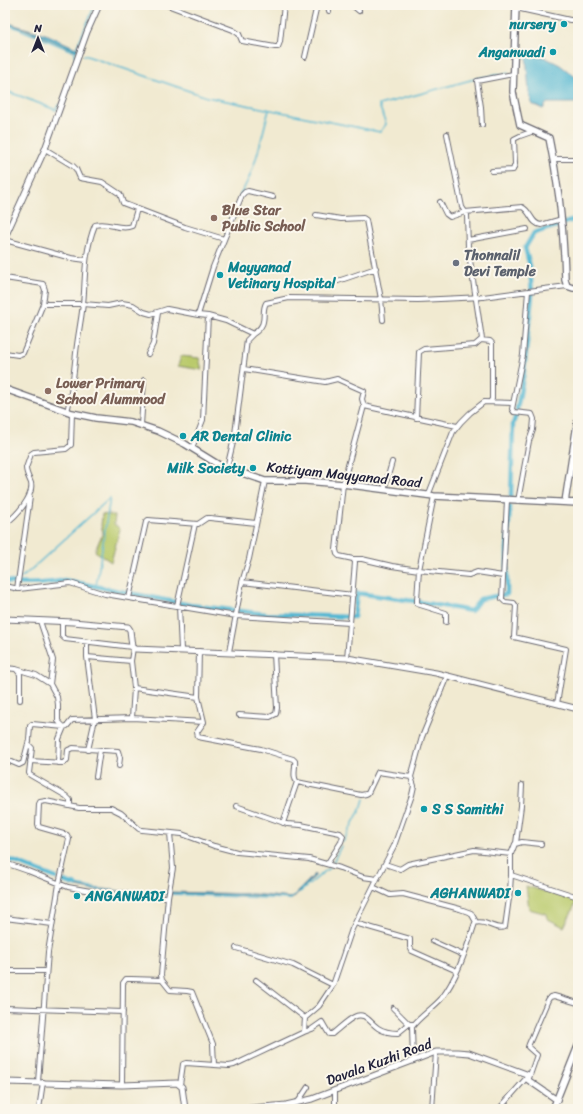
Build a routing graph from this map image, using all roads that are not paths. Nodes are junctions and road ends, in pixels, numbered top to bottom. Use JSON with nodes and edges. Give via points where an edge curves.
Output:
{"nodes":[{"id":1,"x":99,"y":5,"type":"edge"},
{"id":2,"x":167,"y":5,"type":"edge"},
{"id":3,"x":284,"y":5,"type":"edge"},
{"id":4,"x":317,"y":5,"type":"edge"},
{"id":5,"x":328,"y":5,"type":"edge"},
{"id":6,"x":352,"y":5,"type":"edge"},
{"id":7,"x":516,"y":7,"type":"edge"},
{"id":8,"x":359,"y":11,"type":"dead end"},
{"id":9,"x":329,"y":12,"type":"dead end"},
{"id":10,"x":578,"y":20,"type":"edge"},
{"id":11,"x":305,"y":57,"type":"dead end"},
{"id":12,"x":514,"y":74,"type":"junction"},
{"id":13,"x":482,"y":125,"type":"dead end"},
{"id":14,"x":534,"y":131,"type":"junction"},
{"id":15,"x":447,"y":134,"type":"dead end"},
{"id":16,"x":45,"y":149,"type":"junction"},
{"id":17,"x":554,"y":159,"type":"junction"},
{"id":18,"x":578,"y":159,"type":"edge"},
{"id":19,"x":492,"y":171,"type":"dead end"},
{"id":20,"x":273,"y":197,"type":"dead end"},
{"id":21,"x":440,"y":202,"type":"dead end"},
{"id":22,"x":137,"y":209,"type":"junction"},
{"id":23,"x":465,"y":212,"type":"junction"},
{"id":24,"x":316,"y":215,"type":"dead end"},
{"id":25,"x":562,"y":219,"type":"junction"},
{"id":26,"x":527,"y":229,"type":"dead end"},
{"id":27,"x":5,"y":238,"type":"edge"},
{"id":28,"x":224,"y":239,"type":"junction"},
{"id":29,"x":468,"y":240,"type":"junction"},
{"id":30,"x":86,"y":260,"type":"junction"},
{"id":31,"x":376,"y":268,"type":"junction"},
{"id":32,"x":5,"y":278,"type":"edge"},
{"id":33,"x":338,"y":282,"type":"dead end"},
{"id":34,"x":567,"y":286,"type":"junction"},
{"id":35,"x":578,"y":288,"type":"edge"},
{"id":36,"x":528,"y":291,"type":"junction"},
{"id":37,"x":475,"y":297,"type":"junction"},
{"id":38,"x":381,"y":299,"type":"junction"},
{"id":39,"x":42,"y":304,"type":"junction"},
{"id":40,"x":83,"y":304,"type":"junction"},
{"id":41,"x":158,"y":313,"type":"junction"},
{"id":42,"x":198,"y":315,"type":"junction"},
{"id":43,"x":208,"y":316,"type":"junction"},
{"id":44,"x":383,"y":320,"type":"dead end"},
{"id":45,"x":253,"y":334,"type":"junction"},
{"id":46,"x":481,"y":340,"type":"junction"},
{"id":47,"x":5,"y":353,"type":"edge"},
{"id":48,"x":148,"y":354,"type":"dead end"},
{"id":49,"x":244,"y":369,"type":"junction"},
{"id":50,"x":144,"y":380,"type":"dead end"},
{"id":51,"x":5,"y":389,"type":"edge"},
{"id":52,"x":490,"y":402,"type":"junction"},
{"id":53,"x":513,"y":404,"type":"junction"},
{"id":54,"x":364,"y":406,"type":"junction"},
{"id":55,"x":69,"y":412,"type":"junction"},
{"id":56,"x":416,"y":418,"type":"junction"},
{"id":57,"x":578,"y":418,"type":"edge"},
{"id":58,"x":141,"y":425,"type":"junction"},
{"id":59,"x":457,"y":426,"type":"junction"},
{"id":60,"x":192,"y":448,"type":"junction"},
{"id":61,"x":392,"y":462,"type":"dead end"},
{"id":62,"x":227,"y":468,"type":"junction"},
{"id":63,"x":265,"y":481,"type":"junction"},
{"id":64,"x":343,"y":484,"type":"junction"},
{"id":65,"x":384,"y":490,"type":"junction"},
{"id":66,"x":30,"y":496,"type":"junction"},
{"id":67,"x":431,"y":496,"type":"junction"},
{"id":68,"x":507,"y":500,"type":"junction"},
{"id":69,"x":518,"y":501,"type":"junction"},
{"id":70,"x":565,"y":502,"type":"junction"},
{"id":71,"x":578,"y":503,"type":"edge"},
{"id":72,"x":256,"y":523,"type":"junction"},
{"id":73,"x":5,"y":524,"type":"edge"},
{"id":74,"x":195,"y":524,"type":"junction"},
{"id":75,"x":353,"y":559,"type":"junction"},
{"id":76,"x":419,"y":570,"type":"junction"},
{"id":77,"x":503,"y":576,"type":"junction"},
{"id":78,"x":242,"y":582,"type":"junction"},
{"id":79,"x":5,"y":586,"type":"edge"},
{"id":80,"x":17,"y":589,"type":"junction"},
{"id":81,"x":353,"y":596,"type":"junction"},
{"id":82,"x":129,"y":598,"type":"junction"},
{"id":83,"x":178,"y":606,"type":"junction"},
{"id":84,"x":236,"y":616,"type":"junction"},
{"id":85,"x":5,"y":620,"type":"edge"},
{"id":86,"x":40,"y":620,"type":"junction"},
{"id":87,"x":62,"y":621,"type":"junction"},
{"id":88,"x":446,"y":622,"type":"dead end"},
{"id":89,"x":350,"y":623,"type":"junction"},
{"id":90,"x":87,"y":642,"type":"junction"},
{"id":91,"x":132,"y":648,"type":"junction"},
{"id":92,"x":181,"y":650,"type":"junction"},
{"id":93,"x":200,"y":651,"type":"junction"},
{"id":94,"x":230,"y":652,"type":"junction"},
{"id":95,"x":274,"y":654,"type":"junction"},
{"id":96,"x":87,"y":657,"type":"junction"},
{"id":97,"x":347,"y":658,"type":"junction"},
{"id":98,"x":131,"y":661,"type":"junction"},
{"id":99,"x":5,"y":668,"type":"edge"},
{"id":100,"x":16,"y":669,"type":"junction"},
{"id":101,"x":447,"y":676,"type":"junction"},
{"id":102,"x":50,"y":684,"type":"junction"},
{"id":103,"x":134,"y":688,"type":"junction"},
{"id":104,"x":198,"y":697,"type":"junction"},
{"id":105,"x":20,"y":700,"type":"dead end"},
{"id":106,"x":557,"y":704,"type":"junction"},
{"id":107,"x":578,"y":709,"type":"edge"},
{"id":108,"x":238,"y":715,"type":"dead end"},
{"id":109,"x":132,"y":718,"type":"junction"},
{"id":110,"x":95,"y":719,"type":"junction"},
{"id":111,"x":204,"y":722,"type":"junction"},
{"id":112,"x":64,"y":727,"type":"junction"},
{"id":113,"x":29,"y":740,"type":"junction"},
{"id":114,"x":88,"y":750,"type":"junction"},
{"id":115,"x":100,"y":750,"type":"junction"},
{"id":116,"x":5,"y":759,"type":"edge"},
{"id":117,"x":30,"y":761,"type":"junction"},
{"id":118,"x":58,"y":763,"type":"junction"},
{"id":119,"x":119,"y":766,"type":"dead end"},
{"id":120,"x":96,"y":777,"type":"dead end"},
{"id":121,"x":411,"y":777,"type":"junction"},
{"id":122,"x":297,"y":782,"type":"junction"},
{"id":123,"x":522,"y":785,"type":"dead end"},
{"id":124,"x":70,"y":806,"type":"junction"},
{"id":125,"x":236,"y":806,"type":"dead end"},
{"id":126,"x":283,"y":823,"type":"junction"},
{"id":127,"x":170,"y":833,"type":"junction"},
{"id":128,"x":516,"y":843,"type":"junction"},
{"id":129,"x":541,"y":844,"type":"dead end"},
{"id":130,"x":511,"y":854,"type":"junction"},
{"id":131,"x":5,"y":863,"type":"edge"},
{"id":132,"x":327,"y":864,"type":"junction"},
{"id":133,"x":385,"y":864,"type":"junction"},
{"id":134,"x":511,"y":875,"type":"junction"},
{"id":135,"x":377,"y":879,"type":"junction"},
{"id":136,"x":59,"y":884,"type":"junction"},
{"id":137,"x":374,"y":887,"type":"junction"},
{"id":138,"x":168,"y":897,"type":"junction"},
{"id":139,"x":578,"y":897,"type":"edge"},
{"id":140,"x":5,"y":918,"type":"edge"},
{"id":141,"x":476,"y":922,"type":"junction"},
{"id":142,"x":355,"y":923,"type":"junction"},
{"id":143,"x":52,"y":924,"type":"junction"},
{"id":144,"x":432,"y":941,"type":"dead end"},
{"id":145,"x":236,"y":948,"type":"dead end"},
{"id":146,"x":463,"y":955,"type":"junction"},
{"id":147,"x":46,"y":971,"type":"junction"},
{"id":148,"x":457,"y":971,"type":"junction"},
{"id":149,"x":5,"y":972,"type":"edge"},
{"id":150,"x":162,"y":980,"type":"junction"},
{"id":151,"x":256,"y":980,"type":"dead end"},
{"id":152,"x":333,"y":985,"type":"junction"},
{"id":153,"x":578,"y":1003,"type":"edge"},
{"id":154,"x":5,"y":1008,"type":"edge"},
{"id":155,"x":393,"y":1008,"type":"dead end"},
{"id":156,"x":43,"y":1010,"type":"junction"},
{"id":157,"x":123,"y":1012,"type":"junction"},
{"id":158,"x":305,"y":1018,"type":"junction"},
{"id":159,"x":409,"y":1024,"type":"junction"},
{"id":160,"x":414,"y":1024,"type":"junction"},
{"id":161,"x":304,"y":1032,"type":"junction"},
{"id":162,"x":578,"y":1046,"type":"edge"},
{"id":163,"x":436,"y":1052,"type":"junction"},
{"id":164,"x":413,"y":1061,"type":"junction"},
{"id":165,"x":214,"y":1065,"type":"junction"},
{"id":166,"x":529,"y":1077,"type":"junction"},
{"id":167,"x":5,"y":1082,"type":"edge"},
{"id":168,"x":40,"y":1082,"type":"junction"},
{"id":169,"x":122,"y":1085,"type":"junction"},
{"id":170,"x":180,"y":1085,"type":"junction"},
{"id":171,"x":308,"y":1087,"type":"dead end"},
{"id":172,"x":335,"y":1091,"type":"junction"},
{"id":173,"x":557,"y":1100,"type":"junction"},
{"id":174,"x":298,"y":1102,"type":"junction"},
{"id":175,"x":39,"y":1109,"type":"edge"},
{"id":176,"x":185,"y":1109,"type":"edge"},
{"id":177,"x":242,"y":1109,"type":"edge"},
{"id":178,"x":335,"y":1109,"type":"edge"},
{"id":179,"x":432,"y":1109,"type":"edge"},
{"id":180,"x":499,"y":1109,"type":"edge"},
{"id":181,"x":553,"y":1109,"type":"edge"}],
"edges":[{"from":1,"to":16,"type":"street"},
{"from":2,"to":3,"type":"street","via":[[233,30],[239,34],[242,41],[275,47],[280,42]]},
{"from":4,"to":11,"type":"street"},
{"from":5,"to":9,"type":"street"},
{"from":6,"to":8,"type":"street"},
{"from":7,"to":10,"type":"street"},
{"from":7,"to":12,"type":"main road"},
{"from":12,"to":13,"type":"street","via":[[476,81]]},
{"from":12,"to":14,"type":"main road","via":[[513,92],[520,125]]},
{"from":14,"to":17,"type":"main road","via":[[549,138]]},
{"from":14,"to":19,"type":"street","via":[[514,139],[513,170]]},
{"from":15,"to":23,"type":"street"},
{"from":16,"to":22,"type":"street","via":[[73,166],[80,178],[102,182],[120,194],[123,203]]},
{"from":16,"to":27,"type":"street"},
{"from":17,"to":18,"type":"street"},
{"from":17,"to":25,"type":"main road"},
{"from":20,"to":28,"type":"street","via":[[243,193]]},
{"from":21,"to":23,"type":"street","via":[[450,217]]},
{"from":22,"to":28,"type":"street"},
{"from":22,"to":30,"type":"street","via":[[132,226],[125,228],[96,225]]},
{"from":23,"to":25,"type":"street","via":[[522,207],[538,225]]},
{"from":23,"to":29,"type":"street"},
{"from":24,"to":31,"type":"street","via":[[366,220]]},
{"from":25,"to":34,"type":"main road"},
{"from":26,"to":29,"type":"street"},
{"from":27,"to":30,"type":"street","via":[[71,258]]},
{"from":28,"to":42,"type":"street"},
{"from":29,"to":37,"type":"street"},
{"from":30,"to":40,"type":"street"},
{"from":31,"to":33,"type":"street"},
{"from":31,"to":38,"type":"street"},
{"from":32,"to":39,"type":"street","via":[[43,284],[45,290]]},
{"from":34,"to":35,"type":"main road"},
{"from":34,"to":36,"type":"street"},
{"from":36,"to":37,"type":"street"},
{"from":36,"to":53,"type":"street","via":[[523,355]]},
{"from":37,"to":38,"type":"street"},
{"from":37,"to":46,"type":"street"},
{"from":38,"to":44,"type":"street"},
{"from":38,"to":45,"type":"street","via":[[289,298],[266,303],[263,323]]},
{"from":39,"to":40,"type":"street"},
{"from":39,"to":47,"type":"street","via":[[24,353]]},
{"from":40,"to":41,"type":"street","via":[[108,306],[122,303],[134,305],[151,314]]},
{"from":40,"to":55,"type":"street"},
{"from":41,"to":42,"type":"street","via":[[168,309]]},
{"from":41,"to":48,"type":"street","via":[[153,344]]},
{"from":42,"to":43,"type":"street"},
{"from":43,"to":45,"type":"street","via":[[226,321]]},
{"from":43,"to":60,"type":"street","via":[[203,420]]},
{"from":45,"to":49,"type":"street","via":[[247,340]]},
{"from":46,"to":52,"type":"street","via":[[492,343]]},
{"from":46,"to":56,"type":"street","via":[[475,345],[424,349],[419,352]]},
{"from":49,"to":54,"type":"street","via":[[325,382],[337,379],[364,391]]},
{"from":49,"to":62,"type":"street","via":[[235,434]]},
{"from":50,"to":58,"type":"street"},
{"from":51,"to":55,"type":"main road","name":"Kottiyam Mayyanad Road"},
{"from":52,"to":53,"type":"street"},
{"from":52,"to":59,"type":"street","via":[[480,404]]},
{"from":53,"to":69,"type":"street","via":[[512,410],[532,414],[534,419]]},
{"from":54,"to":56,"type":"street"},
{"from":54,"to":64,"type":"street"},
{"from":55,"to":58,"type":"main road","name":"Kottiyam Mayyanad Road"},
{"from":55,"to":66,"type":"street","via":[[69,448],[31,454],[26,468],[31,484]]},
{"from":56,"to":59,"type":"street"},
{"from":57,"to":70,"type":"main road"},
{"from":58,"to":60,"type":"main road","name":"Kottiyam Mayyanad Road","via":[[169,435]]},
{"from":59,"to":67,"type":"street"},
{"from":60,"to":62,"type":"main road","name":"Kottiyam Mayyanad Road","via":[[219,466]]},
{"from":61,"to":65,"type":"street"},
{"from":62,"to":63,"type":"main road","name":"Kottiyam Mayyanad Road"},
{"from":63,"to":64,"type":"main road","name":"Kottiyam Mayyanad Road"},
{"from":63,"to":72,"type":"street"},
{"from":64,"to":65,"type":"main road","name":"Kottiyam Mayyanad Road"},
{"from":64,"to":75,"type":"street","via":[[336,553]]},
{"from":65,"to":67,"type":"main road","name":"Kottiyam Mayyanad Road"},
{"from":66,"to":73,"type":"street"},
{"from":66,"to":80,"type":"street"},
{"from":67,"to":68,"type":"main road","name":"Kottiyam Mayyanad Road"},
{"from":67,"to":76,"type":"street"},
{"from":68,"to":69,"type":"main road","name":"Kottiyam Mayyanad Road"},
{"from":68,"to":77,"type":"street"},
{"from":69,"to":70,"type":"main road","name":"Kottiyam Mayyanad Road"},
{"from":70,"to":71,"type":"main road","name":"Kottiyam Mayyanad Road"},
{"from":72,"to":74,"type":"street","via":[[206,518]]},
{"from":72,"to":78,"type":"street"},
{"from":74,"to":82,"type":"street","via":[[151,520],[146,522]]},
{"from":74,"to":83,"type":"street"},
{"from":75,"to":76,"type":"street"},
{"from":75,"to":81,"type":"street","via":[[356,562]]},
{"from":76,"to":77,"type":"street","via":[[469,575],[477,572]]},
{"from":76,"to":88,"type":"street","via":[[417,604],[446,613]]},
{"from":77,"to":106,"type":"street","via":[[502,599],[516,606],[514,637],[566,649]]},
{"from":78,"to":81,"type":"street"},
{"from":78,"to":84,"type":"street"},
{"from":79,"to":80,"type":"street"},
{"from":80,"to":82,"type":"street","via":[[70,583],[105,594]]},
{"from":81,"to":89,"type":"street"},
{"from":82,"to":83,"type":"street"},
{"from":83,"to":84,"type":"street"},
{"from":83,"to":92,"type":"street"},
{"from":84,"to":89,"type":"street"},
{"from":84,"to":94,"type":"street"},
{"from":85,"to":86,"type":"street"},
{"from":86,"to":87,"type":"street"},
{"from":86,"to":102,"type":"street","via":[[53,660]]},
{"from":87,"to":90,"type":"street","via":[[63,638]]},
{"from":87,"to":91,"type":"street","via":[[128,627]]},
{"from":89,"to":97,"type":"street"},
{"from":90,"to":91,"type":"street"},
{"from":90,"to":96,"type":"street"},
{"from":91,"to":92,"type":"street"},
{"from":91,"to":98,"type":"street"},
{"from":92,"to":93,"type":"street"},
{"from":93,"to":94,"type":"street"},
{"from":93,"to":104,"type":"street"},
{"from":94,"to":95,"type":"street"},
{"from":95,"to":97,"type":"street"},
{"from":95,"to":108,"type":"street","via":[[276,714],[270,717]]},
{"from":96,"to":98,"type":"street"},
{"from":96,"to":110,"type":"street"},
{"from":97,"to":101,"type":"street"},
{"from":98,"to":103,"type":"street"},
{"from":99,"to":100,"type":"street"},
{"from":100,"to":102,"type":"street","via":[[36,675]]},
{"from":100,"to":105,"type":"street","via":[[20,674]]},
{"from":101,"to":106,"type":"street"},
{"from":101,"to":121,"type":"street","via":[[423,731]]},
{"from":102,"to":112,"type":"street","via":[[57,697],[58,721]]},
{"from":103,"to":104,"type":"street"},
{"from":103,"to":109,"type":"street"},
{"from":104,"to":111,"type":"street"},
{"from":106,"to":107,"type":"street"},
{"from":109,"to":110,"type":"street"},
{"from":109,"to":111,"type":"street"},
{"from":110,"to":112,"type":"street","via":[[72,720]]},
{"from":110,"to":114,"type":"street"},
{"from":111,"to":122,"type":"street","via":[[196,732],[200,738],[261,749],[293,759],[296,765],[294,778]]},
{"from":112,"to":113,"type":"street","via":[[32,724]]},
{"from":112,"to":118,"type":"street","via":[[59,739]]},
{"from":113,"to":116,"type":"street","via":[[21,764]]},
{"from":113,"to":117,"type":"street","via":[[28,744],[32,748]]},
{"from":114,"to":115,"type":"street"},
{"from":114,"to":118,"type":"street","via":[[70,749],[66,762]]},
{"from":115,"to":119,"type":"street","via":[[118,751]]},
{"from":115,"to":120,"type":"street"},
{"from":117,"to":118,"type":"street"},
{"from":117,"to":124,"type":"street","via":[[30,775],[66,796],[70,800]]},
{"from":121,"to":122,"type":"street","via":[[378,772],[364,795]]},
{"from":121,"to":133,"type":"street","via":[[414,786],[412,795]]},
{"from":122,"to":126,"type":"street"},
{"from":123,"to":128,"type":"street"},
{"from":124,"to":127,"type":"street","via":[[111,808],[140,829]]},
{"from":124,"to":136,"type":"street","via":[[43,801],[39,804],[38,824],[69,837]]},
{"from":125,"to":126,"type":"street"},
{"from":126,"to":132,"type":"street","via":[[335,832],[343,836]]},
{"from":127,"to":132,"type":"street","via":[[182,834],[237,852]]},
{"from":127,"to":138,"type":"street","via":[[173,868]]},
{"from":128,"to":129,"type":"street"},
{"from":128,"to":130,"type":"street"},
{"from":130,"to":133,"type":"street","via":[[474,850],[408,864],[400,869]]},
{"from":130,"to":134,"type":"street"},
{"from":131,"to":136,"type":"street"},
{"from":132,"to":135,"type":"street","via":[[363,877]]},
{"from":133,"to":135,"type":"street"},
{"from":134,"to":139,"type":"street"},
{"from":134,"to":141,"type":"street","via":[[505,927]]},
{"from":135,"to":137,"type":"street"},
{"from":136,"to":138,"type":"street","via":[[119,897]]},
{"from":136,"to":143,"type":"street"},
{"from":137,"to":141,"type":"street","via":[[390,895],[403,894],[460,909],[471,913]]},
{"from":137,"to":142,"type":"street"},
{"from":138,"to":150,"type":"street","via":[[161,964]]},
{"from":140,"to":143,"type":"street"},
{"from":141,"to":146,"type":"street"},
{"from":142,"to":148,"type":"street","via":[[410,939],[412,951]]},
{"from":142,"to":152,"type":"street"},
{"from":143,"to":147,"type":"street"},
{"from":144,"to":146,"type":"street"},
{"from":145,"to":152,"type":"street","via":[[293,965]]},
{"from":146,"to":148,"type":"street"},
{"from":147,"to":149,"type":"street"},
{"from":147,"to":156,"type":"street"},
{"from":148,"to":160,"type":"street","via":[[443,997]]},
{"from":150,"to":157,"type":"street","via":[[124,981]]},
{"from":150,"to":165,"type":"street","via":[[170,990],[192,992],[213,1044]]},
{"from":151,"to":158,"type":"street"},
{"from":152,"to":158,"type":"street","via":[[319,1006]]},
{"from":153,"to":166,"type":"street","via":[[554,996],[548,1000],[528,1047],[537,1055]]},
{"from":154,"to":156,"type":"street"},
{"from":155,"to":159,"type":"street"},
{"from":156,"to":157,"type":"street"},
{"from":156,"to":168,"type":"street"},
{"from":157,"to":169,"type":"street"},
{"from":158,"to":161,"type":"street"},
{"from":159,"to":160,"type":"street"},
{"from":159,"to":161,"type":"street","via":[[398,1033],[388,1033],[362,1015],[355,1017],[332,1034],[329,1034],[322,1022]]},
{"from":160,"to":164,"type":"street"},
{"from":161,"to":165,"type":"street","via":[[234,1065]]},
{"from":162,"to":173,"type":"main road"},
{"from":163,"to":164,"type":"street","name":"Davala Kuzhi Road"},
{"from":163,"to":166,"type":"street","name":"Davala Kuzhi Road","via":[[469,1053]]},
{"from":163,"to":179,"type":"street"},
{"from":164,"to":172,"type":"street","name":"Davala Kuzhi Road"},
{"from":165,"to":170,"type":"street","via":[[183,1064]]},
{"from":166,"to":173,"type":"street","name":"Davala Kuzhi Road"},
{"from":166,"to":180,"type":"street"},
{"from":167,"to":168,"type":"street"},
{"from":168,"to":169,"type":"street"},
{"from":168,"to":175,"type":"street"},
{"from":169,"to":170,"type":"street"},
{"from":170,"to":176,"type":"street"},
{"from":171,"to":174,"type":"street"},
{"from":172,"to":174,"type":"street","name":"Davala Kuzhi Road"},
{"from":172,"to":178,"type":"street"},
{"from":173,"to":181,"type":"main road"},
{"from":174,"to":177,"type":"street","name":"Davala Kuzhi Road"}]}
